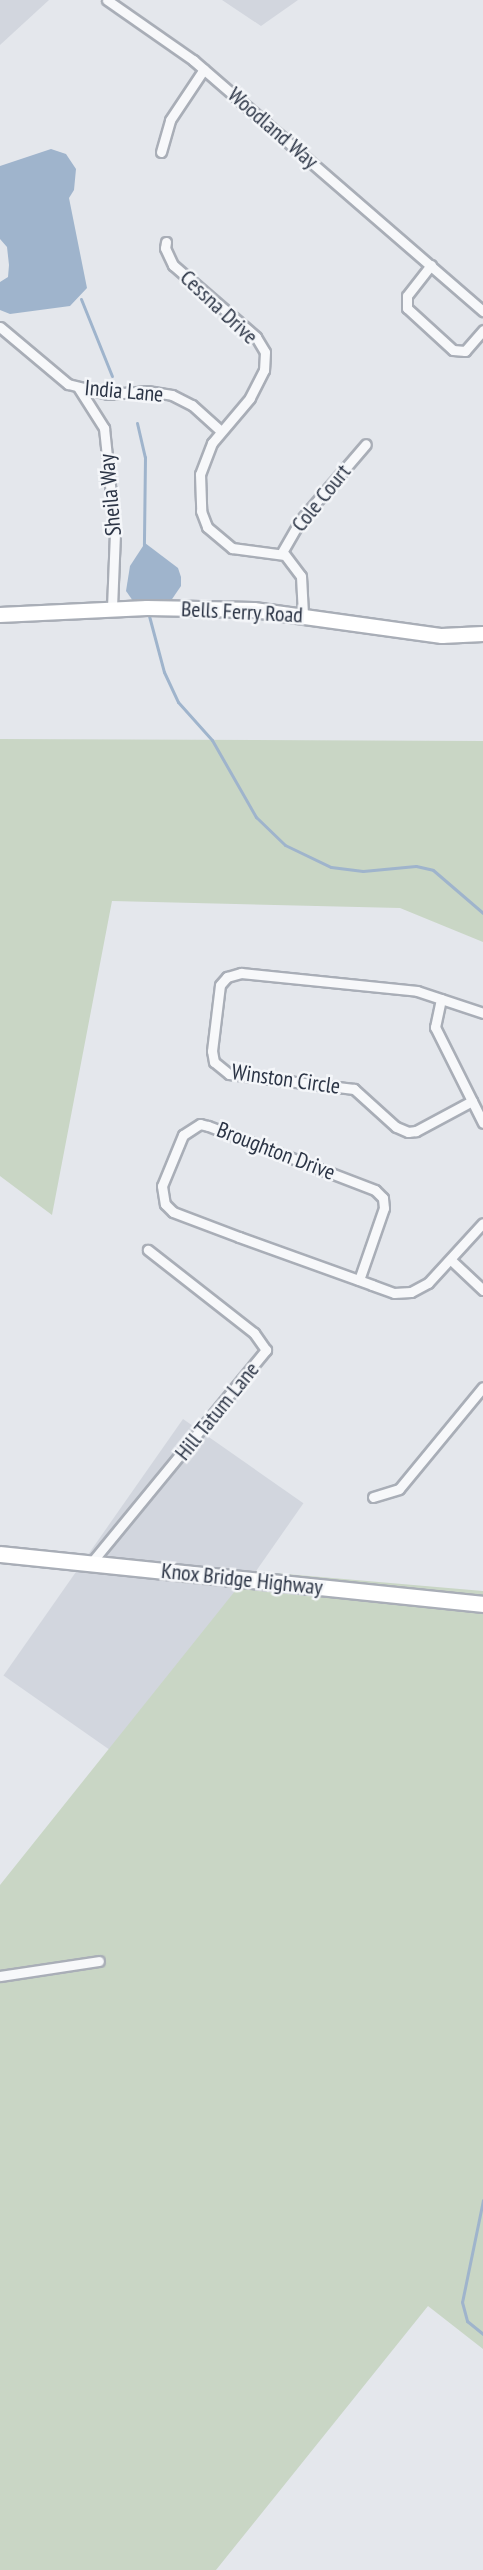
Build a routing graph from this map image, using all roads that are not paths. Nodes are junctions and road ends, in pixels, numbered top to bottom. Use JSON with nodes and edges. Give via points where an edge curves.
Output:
{"nodes":[{"id":1,"x":107,"y":0,"type":"edge"},
{"id":2,"x":204,"y":69,"type":"junction"},
{"id":3,"x":162,"y":152,"type":"dead end"},
{"id":4,"x":166,"y":242,"type":"dead end"},
{"id":5,"x":431,"y":265,"type":"junction"},
{"id":6,"x":483,"y":311,"type":"edge"},
{"id":7,"x":0,"y":327,"type":"edge"},
{"id":8,"x":483,"y":330,"type":"edge"},
{"id":9,"x":78,"y":387,"type":"junction"},
{"id":10,"x":221,"y":431,"type":"junction"},
{"id":11,"x":366,"y":444,"type":"dead end"},
{"id":12,"x":280,"y":554,"type":"junction"},
{"id":13,"x":112,"y":609,"type":"junction"},
{"id":14,"x":0,"y":615,"type":"edge"},
{"id":15,"x":303,"y":615,"type":"junction"},
{"id":16,"x":483,"y":634,"type":"edge"},
{"id":17,"x":441,"y":999,"type":"junction"},
{"id":18,"x":483,"y":1013,"type":"edge"},
{"id":19,"x":472,"y":1101,"type":"junction"},
{"id":20,"x":483,"y":1123,"type":"edge"},
{"id":21,"x":483,"y":1223,"type":"edge"},
{"id":22,"x":148,"y":1250,"type":"dead end"},
{"id":23,"x":451,"y":1260,"type":"junction"},
{"id":24,"x":359,"y":1280,"type":"junction"},
{"id":25,"x":483,"y":1290,"type":"edge"},
{"id":26,"x":483,"y":1387,"type":"edge"},
{"id":27,"x":373,"y":1497,"type":"dead end"},
{"id":28,"x":0,"y":1554,"type":"edge"},
{"id":29,"x":91,"y":1563,"type":"junction"},
{"id":30,"x":483,"y":1604,"type":"edge"},
{"id":31,"x":99,"y":1961,"type":"dead end"},
{"id":32,"x":0,"y":1976,"type":"edge"}],
"edges":[{"from":1,"to":2,"type":"street","name":"Woodland Way"},
{"from":2,"to":3,"type":"street","via":[[170,120]]},
{"from":2,"to":5,"type":"street","name":"Woodland Way"},
{"from":4,"to":10,"type":"street","name":"Cessna Drive","via":[[173,264],[256,337],[265,352],[260,381]]},
{"from":5,"to":6,"type":"street","name":"Woodland Way"},
{"from":5,"to":8,"type":"street","via":[[407,297],[407,308],[453,350],[465,351]]},
{"from":7,"to":9,"type":"street","name":"India Lane","via":[[51,372]]},
{"from":9,"to":10,"type":"street","name":"India Lane","via":[[108,394],[147,391],[172,395],[192,405]]},
{"from":9,"to":13,"type":"street","name":"Sheila Way","via":[[104,428],[115,533]]},
{"from":10,"to":12,"type":"street","name":"Cessna Drive","via":[[200,474],[201,510],[207,527],[232,548]]},
{"from":11,"to":12,"type":"street","name":"Cole Court","via":[[300,521]]},
{"from":12,"to":15,"type":"street","via":[[301,576]]},
{"from":13,"to":14,"type":"main road","name":"Bells Ferry Road"},
{"from":13,"to":15,"type":"main road","name":"Bells Ferry Road","via":[[210,609]]},
{"from":15,"to":16,"type":"main road","name":"Bells Ferry Road","via":[[442,636]]},
{"from":17,"to":18,"type":"street","name":"Winston Circle"},
{"from":17,"to":19,"type":"street","via":[[435,1027]]},
{"from":17,"to":19,"type":"street","name":"Winston Circle","via":[[417,991],[241,972],[227,977],[220,985],[214,1062],[229,1074],[354,1089],[396,1127],[408,1132]]},
{"from":19,"to":20,"type":"street"},
{"from":21,"to":23,"type":"street","name":"Broughton Drive"},
{"from":22,"to":29,"type":"street","name":"Hill Tatum Lane","via":[[254,1333],[266,1350]]},
{"from":23,"to":24,"type":"street","name":"Broughton Drive","via":[[428,1283],[411,1292],[394,1293]]},
{"from":23,"to":25,"type":"street"},
{"from":24,"to":24,"type":"street","name":"Broughton Drive","via":[[173,1212],[165,1204],[162,1186],[183,1135],[200,1124],[208,1126],[375,1190],[383,1198],[384,1208]]},
{"from":26,"to":27,"type":"street","via":[[399,1489]]},
{"from":28,"to":29,"type":"main road","name":"Knox Bridge Highway"},
{"from":29,"to":30,"type":"main road","name":"Knox Bridge Highway"},
{"from":31,"to":32,"type":"street"}]}
